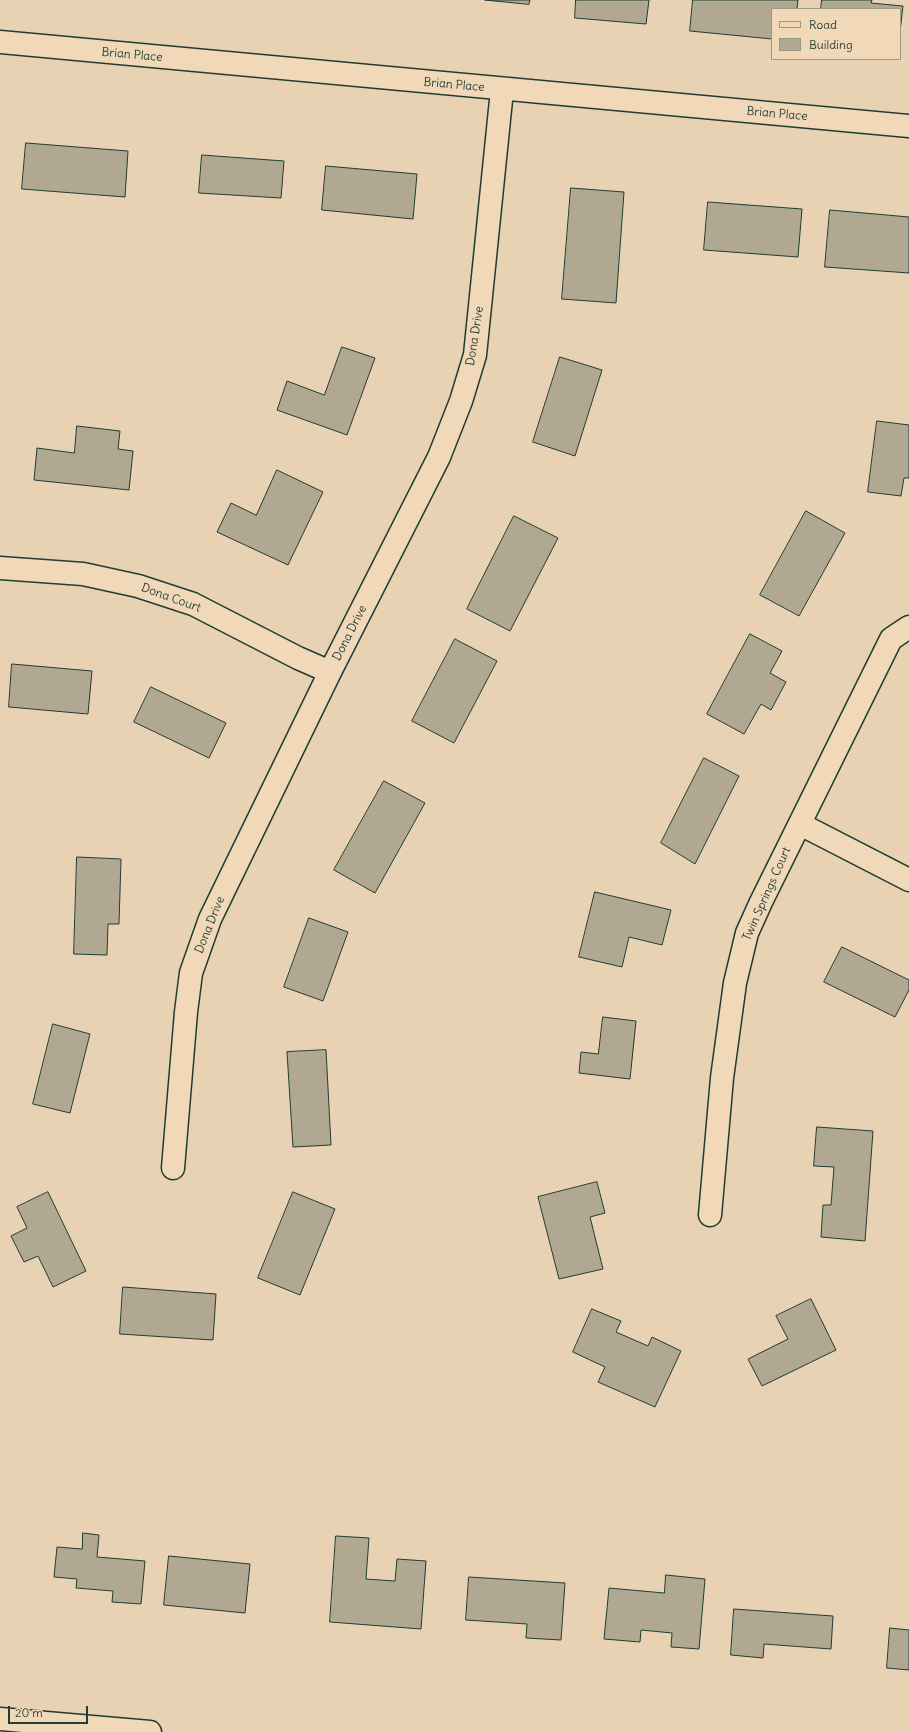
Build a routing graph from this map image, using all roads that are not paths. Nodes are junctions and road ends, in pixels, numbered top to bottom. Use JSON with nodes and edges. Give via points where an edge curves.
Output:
{"nodes":[{"id":1,"x":0,"y":42,"type":"edge"},
{"id":2,"x":502,"y":90,"type":"junction"},
{"id":3,"x":909,"y":126,"type":"edge"},
{"id":4,"x":0,"y":568,"type":"edge"},
{"id":5,"x":909,"y":627,"type":"edge"},
{"id":6,"x":330,"y":672,"type":"junction"},
{"id":7,"x":800,"y":824,"type":"junction"},
{"id":8,"x":909,"y":880,"type":"edge"},
{"id":9,"x":173,"y":1168,"type":"dead end"},
{"id":10,"x":710,"y":1215,"type":"dead end"},
{"id":11,"x":0,"y":1719,"type":"edge"},
{"id":12,"x":150,"y":1732,"type":"edge"}],
"edges":[{"from":1,"to":2,"type":"street","name":"Brian Place"},
{"from":2,"to":3,"type":"street","name":"Brian Place"},
{"from":2,"to":6,"type":"street","name":"Dona Drive","via":[[475,355],[464,393],[439,457]]},
{"from":4,"to":6,"type":"street","name":"Dona Court","via":[[83,574],[138,586],[193,604]]},
{"from":5,"to":7,"type":"street","name":"Twin Springs Court","via":[[892,639]]},
{"from":6,"to":9,"type":"street","name":"Dona Drive","via":[[210,919],[192,973],[186,1012]]},
{"from":7,"to":8,"type":"street"},
{"from":7,"to":10,"type":"street","name":"Twin Springs Court","via":[[747,933],[735,982],[722,1078]]},
{"from":11,"to":12,"type":"street"}]}
